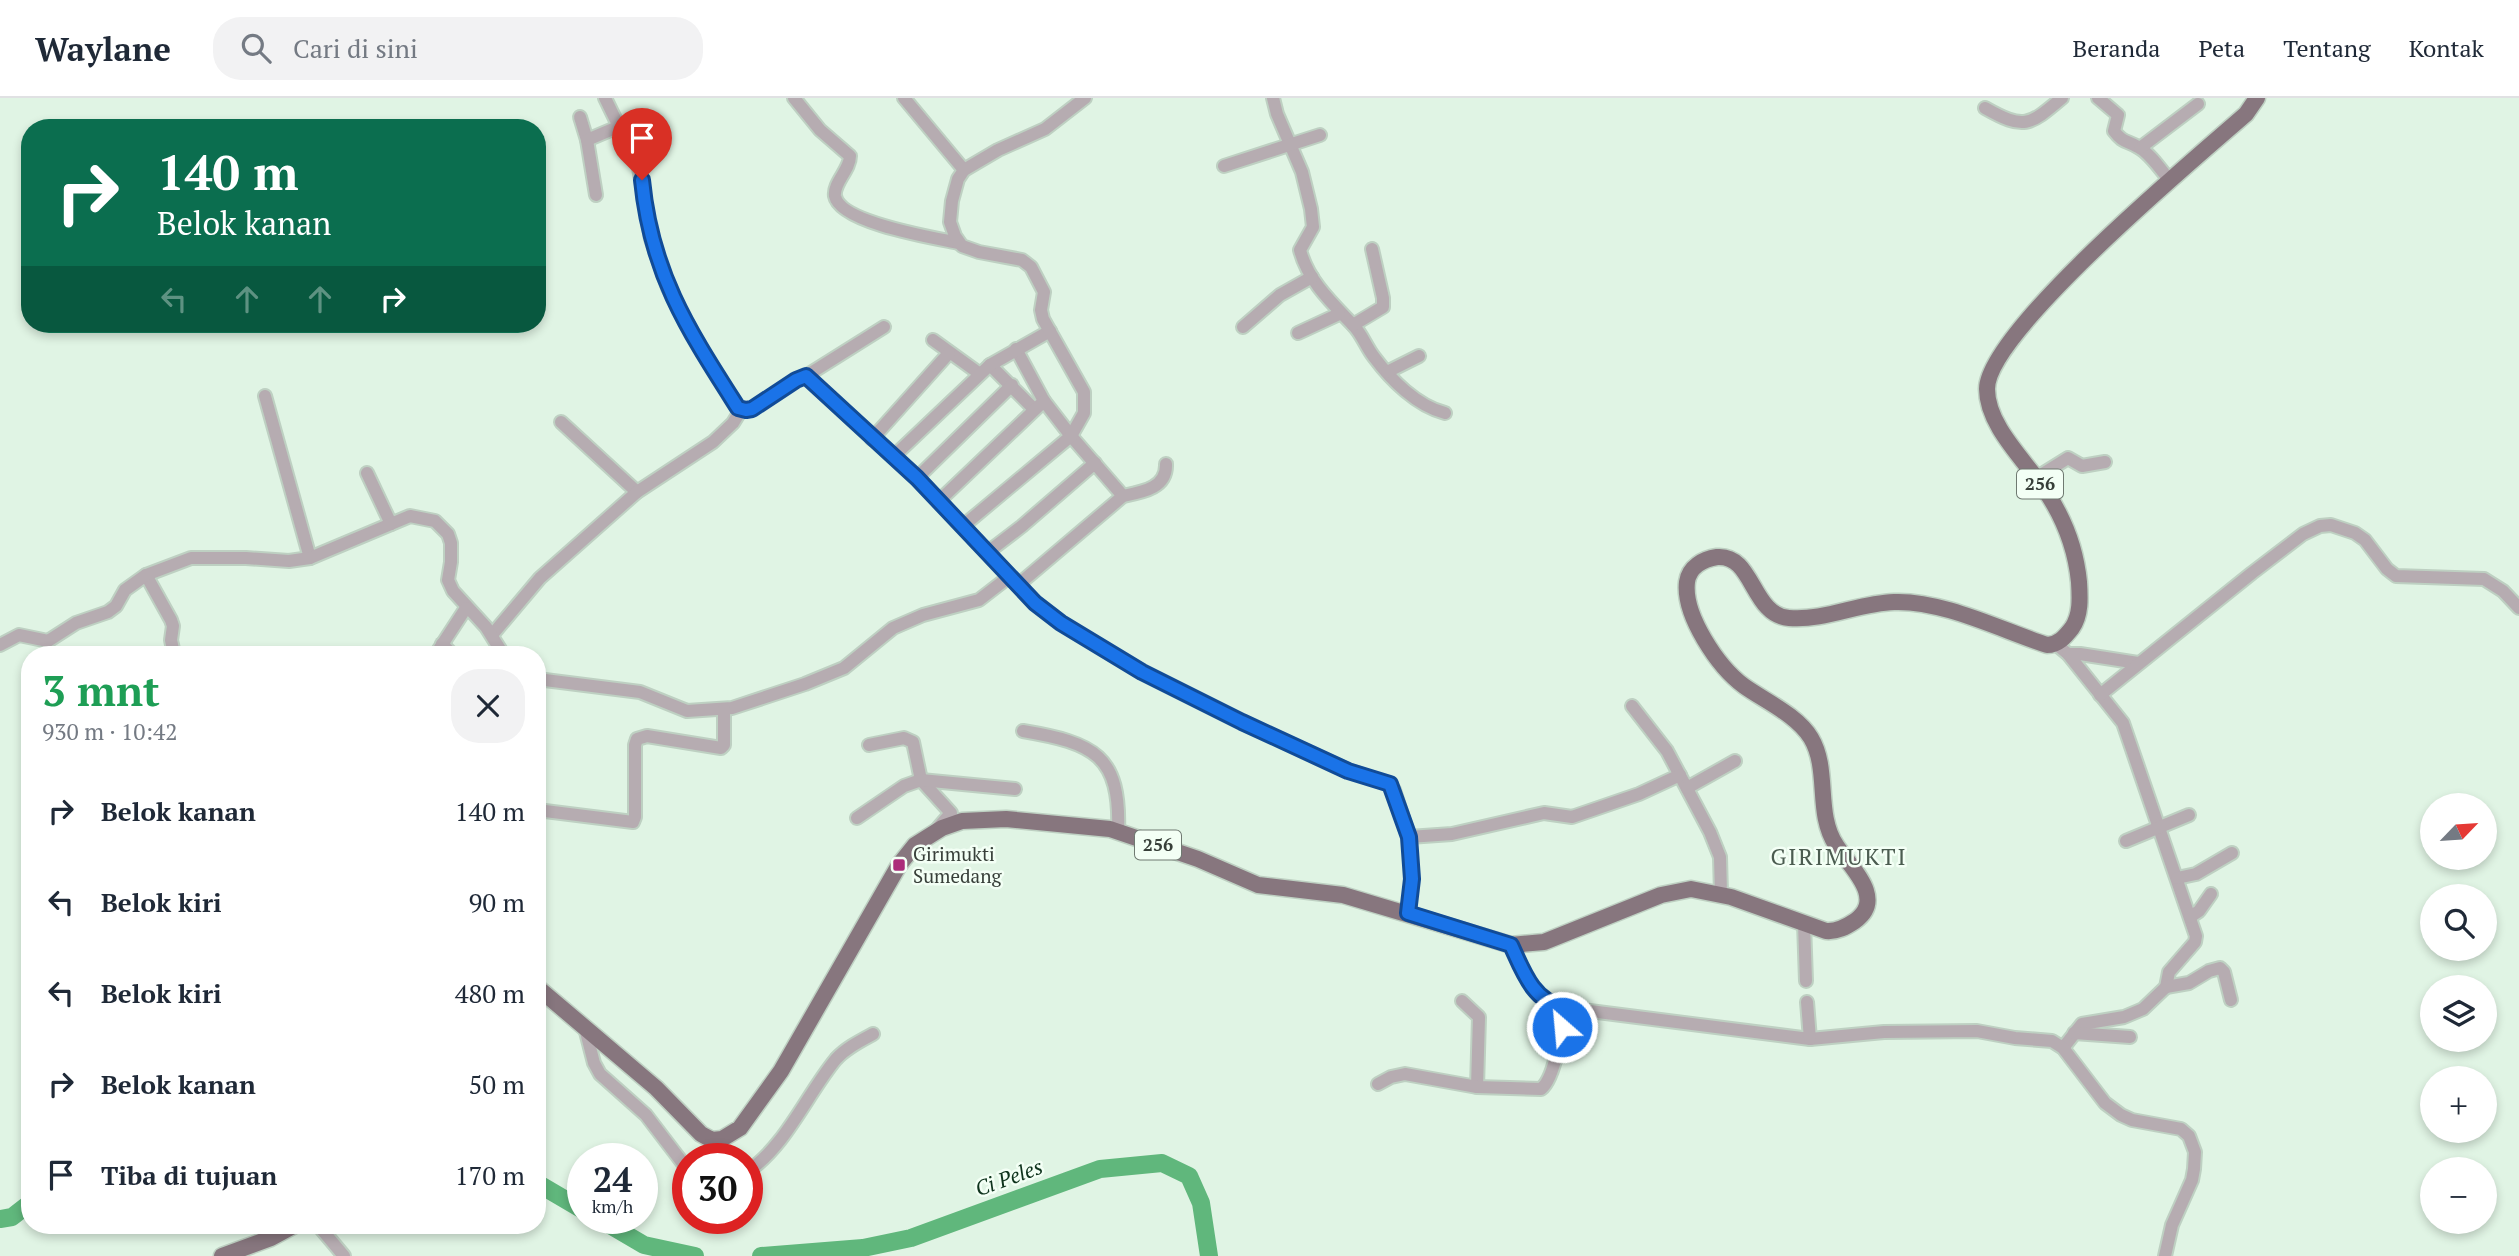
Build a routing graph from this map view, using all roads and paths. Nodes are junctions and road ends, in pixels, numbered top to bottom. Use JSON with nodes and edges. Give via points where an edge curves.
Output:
{"nodes":[{"id":1,"x":605,"y":98,"type":"edge"},
{"id":2,"x":793,"y":98,"type":"edge"},
{"id":3,"x":904,"y":98,"type":"edge"},
{"id":4,"x":1085,"y":98,"type":"edge"},
{"id":5,"x":1273,"y":98,"type":"edge"},
{"id":6,"x":2062,"y":98,"type":"edge"},
{"id":7,"x":2098,"y":98,"type":"edge"},
{"id":8,"x":2257,"y":98,"type":"edge"},
{"id":9,"x":2198,"y":104,"type":"dead end"},
{"id":10,"x":1985,"y":108,"type":"dead end"},
{"id":11,"x":580,"y":117,"type":"dead end"},
{"id":12,"x":620,"y":126,"type":"junction"},
{"id":13,"x":1320,"y":135,"type":"dead end"},
{"id":14,"x":587,"y":140,"type":"junction"},
{"id":15,"x":1291,"y":144,"type":"junction"},
{"id":16,"x":2140,"y":148,"type":"junction"},
{"id":17,"x":1224,"y":166,"type":"dead end"},
{"id":18,"x":964,"y":170,"type":"junction"},
{"id":19,"x":2170,"y":181,"type":"junction"},
{"id":20,"x":596,"y":195,"type":"dead end"},
{"id":21,"x":959,"y":243,"type":"junction"},
{"id":22,"x":1372,"y":249,"type":"dead end"},
{"id":23,"x":1312,"y":277,"type":"junction"},
{"id":24,"x":1339,"y":314,"type":"junction"},
{"id":25,"x":1353,"y":326,"type":"junction"},
{"id":26,"x":884,"y":327,"type":"dead end"},
{"id":27,"x":1243,"y":327,"type":"dead end"},
{"id":28,"x":1050,"y":331,"type":"junction"},
{"id":29,"x":1298,"y":333,"type":"dead end"},
{"id":30,"x":933,"y":340,"type":"dead end"},
{"id":31,"x":1016,"y":349,"type":"junction"},
{"id":32,"x":949,"y":352,"type":"junction"},
{"id":33,"x":1419,"y":356,"type":"dead end"},
{"id":34,"x":985,"y":369,"type":"junction"},
{"id":35,"x":1387,"y":372,"type":"junction"},
{"id":36,"x":806,"y":376,"type":"junction"},
{"id":37,"x":1012,"y":386,"type":"junction"},
{"id":38,"x":265,"y":396,"type":"dead end"},
{"id":39,"x":1039,"y":405,"type":"junction"},
{"id":40,"x":741,"y":410,"type":"junction"},
{"id":41,"x":1445,"y":412,"type":"dead end"},
{"id":42,"x":561,"y":422,"type":"dead end"},
{"id":43,"x":1071,"y":436,"type":"junction"},
{"id":44,"x":872,"y":439,"type":"junction"},
{"id":45,"x":893,"y":457,"type":"junction"},
{"id":46,"x":2105,"y":462,"type":"dead end"},
{"id":47,"x":1095,"y":463,"type":"junction"},
{"id":48,"x":1166,"y":464,"type":"dead end"},
{"id":49,"x":368,"y":473,"type":"dead end"},
{"id":50,"x":917,"y":478,"type":"junction"},
{"id":51,"x":2036,"y":478,"type":"junction"},
{"id":52,"x":636,"y":492,"type":"junction"},
{"id":53,"x":1123,"y":496,"type":"junction"},
{"id":54,"x":939,"y":501,"type":"junction"},
{"id":55,"x":391,"y":524,"type":"junction"},
{"id":56,"x":963,"y":526,"type":"junction"},
{"id":57,"x":988,"y":552,"type":"junction"},
{"id":58,"x":310,"y":558,"type":"junction"},
{"id":59,"x":146,"y":575,"type":"junction"},
{"id":60,"x":1014,"y":580,"type":"junction"},
{"id":61,"x":466,"y":608,"type":"junction"},
{"id":62,"x":2519,"y":608,"type":"edge"},
{"id":63,"x":492,"y":635,"type":"junction"},
{"id":64,"x":0,"y":645,"type":"edge"},
{"id":65,"x":172,"y":646,"type":"edge"},
{"id":66,"x":441,"y":646,"type":"edge"},
{"id":67,"x":498,"y":646,"type":"edge"},
{"id":68,"x":2062,"y":649,"type":"junction"},
{"id":69,"x":2138,"y":663,"type":"junction"},
{"id":70,"x":546,"y":680,"type":"edge"},
{"id":71,"x":2100,"y":695,"type":"junction"},
{"id":72,"x":1632,"y":706,"type":"dead end"},
{"id":73,"x":724,"y":709,"type":"junction"},
{"id":74,"x":1023,"y":731,"type":"dead end"},
{"id":75,"x":869,"y":745,"type":"dead end"},
{"id":76,"x":1735,"y":761,"type":"dead end"},
{"id":77,"x":1680,"y":775,"type":"junction"},
{"id":78,"x":920,"y":780,"type":"junction"},
{"id":79,"x":1687,"y":788,"type":"junction"},
{"id":80,"x":1015,"y":789,"type":"dead end"},
{"id":81,"x":546,"y":811,"type":"edge"},
{"id":82,"x":2189,"y":815,"type":"dead end"},
{"id":83,"x":857,"y":818,"type":"dead end"},
{"id":84,"x":2160,"y":827,"type":"junction"},
{"id":85,"x":936,"y":831,"type":"junction"},
{"id":86,"x":1118,"y":831,"type":"junction"},
{"id":87,"x":1409,"y":837,"type":"junction"},
{"id":88,"x":2126,"y":841,"type":"dead end"},
{"id":89,"x":2232,"y":853,"type":"dead end"},
{"id":90,"x":2177,"y":878,"type":"junction"},
{"id":91,"x":1721,"y":894,"type":"junction"},
{"id":92,"x":2211,"y":894,"type":"dead end"},
{"id":93,"x":1408,"y":913,"type":"junction"},
{"id":94,"x":2190,"y":917,"type":"junction"},
{"id":95,"x":1804,"y":923,"type":"junction"},
{"id":96,"x":1511,"y":945,"type":"junction"},
{"id":97,"x":1806,"y":981,"type":"dead end"},
{"id":98,"x":2166,"y":987,"type":"junction"},
{"id":99,"x":546,"y":995,"type":"edge"},
{"id":100,"x":2231,"y":999,"type":"dead end"},
{"id":101,"x":1462,"y":1001,"type":"dead end"},
{"id":102,"x":1807,"y":1002,"type":"dead end"},
{"id":103,"x":1563,"y":1007,"type":"junction"},
{"id":104,"x":585,"y":1028,"type":"junction"},
{"id":105,"x":2074,"y":1033,"type":"junction"},
{"id":106,"x":873,"y":1034,"type":"dead end"},
{"id":107,"x":2130,"y":1037,"type":"dead end"},
{"id":108,"x":1810,"y":1039,"type":"junction"},
{"id":109,"x":2063,"y":1048,"type":"junction"},
{"id":110,"x":1378,"y":1084,"type":"dead end"},
{"id":111,"x":1477,"y":1087,"type":"junction"},
{"id":112,"x":672,"y":1149,"type":"edge"},
{"id":113,"x":763,"y":1158,"type":"edge"},
{"id":114,"x":278,"y":1234,"type":"edge"},
{"id":115,"x":326,"y":1234,"type":"edge"},
{"id":116,"x":222,"y":1256,"type":"edge"},
{"id":117,"x":344,"y":1256,"type":"edge"},
{"id":118,"x":2165,"y":1256,"type":"edge"}],
"edges":[{"from":1,"to":12,"type":"street"},
{"from":2,"to":21,"type":"street","via":[[836,146],[848,153],[850,160],[835,192],[845,210],[899,230]]},
{"from":3,"to":18,"type":"street"},
{"from":4,"to":18,"type":"street","via":[[1045,129]]},
{"from":5,"to":15,"type":"street"},
{"from":6,"to":10,"type":"street","via":[[2032,121],[2009,122]]},
{"from":7,"to":16,"type":"street","via":[[2118,115],[2115,133],[2123,142]]},
{"from":8,"to":19,"type":"main road","number":"256","via":[[2246,114]]},
{"from":9,"to":16,"type":"street"},
{"from":11,"to":14,"type":"street"},
{"from":12,"to":14,"type":"street"},
{"from":12,"to":40,"type":"street","via":[[639,168],[650,239],[668,288]]},
{"from":13,"to":15,"type":"street"},
{"from":14,"to":20,"type":"street"},
{"from":15,"to":17,"type":"street"},
{"from":15,"to":23,"type":"street","via":[[1311,209],[1312,227],[1300,250]]},
{"from":16,"to":19,"type":"street"},
{"from":18,"to":21,"type":"street","via":[[950,212]]},
{"from":19,"to":51,"type":"main road","number":"256","via":[[2109,234],[2019,330],[1991,371],[1987,392],[1992,414]]},
{"from":21,"to":28,"type":"street","via":[[966,249],[1022,260],[1031,267],[1044,292],[1041,314]]},
{"from":22,"to":25,"type":"street","via":[[1383,307]]},
{"from":23,"to":24,"type":"street"},
{"from":23,"to":27,"type":"street","via":[[1280,295]]},
{"from":24,"to":25,"type":"street"},
{"from":24,"to":29,"type":"street"},
{"from":25,"to":35,"type":"street"},
{"from":26,"to":36,"type":"street"},
{"from":28,"to":31,"type":"street"},
{"from":28,"to":43,"type":"street","via":[[1084,393],[1084,413]]},
{"from":30,"to":32,"type":"street"},
{"from":31,"to":34,"type":"street"},
{"from":31,"to":39,"type":"street"},
{"from":32,"to":34,"type":"street"},
{"from":32,"to":44,"type":"street"},
{"from":33,"to":35,"type":"street"},
{"from":34,"to":37,"type":"street"},
{"from":34,"to":45,"type":"street"},
{"from":35,"to":41,"type":"street","via":[[1424,406]]},
{"from":36,"to":40,"type":"street","via":[[752,409]]},
{"from":36,"to":44,"type":"street"},
{"from":37,"to":39,"type":"street"},
{"from":37,"to":50,"type":"street"},
{"from":38,"to":58,"type":"street"},
{"from":39,"to":43,"type":"street"},
{"from":39,"to":54,"type":"street"},
{"from":40,"to":52,"type":"street","via":[[713,442]]},
{"from":42,"to":52,"type":"street"},
{"from":43,"to":47,"type":"street"},
{"from":43,"to":56,"type":"street"},
{"from":44,"to":45,"type":"street"},
{"from":45,"to":50,"type":"street"},
{"from":46,"to":51,"type":"street","via":[[2082,466],[2067,459]]},
{"from":47,"to":53,"type":"street"},
{"from":47,"to":57,"type":"street"},
{"from":48,"to":53,"type":"street","via":[[1166,474],[1150,489]]},
{"from":49,"to":55,"type":"street"},
{"from":50,"to":54,"type":"street"},
{"from":51,"to":68,"type":"main road","number":"256","via":[[2064,525],[2078,575],[2078,615]]},
{"from":52,"to":63,"type":"street","via":[[540,578]]},
{"from":53,"to":60,"type":"street"},
{"from":54,"to":56,"type":"street"},
{"from":55,"to":58,"type":"street"},
{"from":55,"to":61,"type":"street","via":[[410,516],[443,527],[451,543],[448,580]]},
{"from":56,"to":57,"type":"street"},
{"from":57,"to":60,"type":"street"},
{"from":58,"to":59,"type":"street","via":[[191,558]]},
{"from":59,"to":64,"type":"street","via":[[125,590],[108,612],[76,623],[48,641],[19,635]]},
{"from":59,"to":65,"type":"street","via":[[171,620]]},
{"from":60,"to":73,"type":"street","via":[[979,600],[893,628],[844,668]]},
{"from":60,"to":87,"type":"street","via":[[1061,623],[1142,672],[1348,771],[1387,782],[1394,790]]},
{"from":61,"to":63,"type":"street"},
{"from":61,"to":66,"type":"street"},
{"from":62,"to":69,"type":"street","via":[[2484,579],[2396,576],[2355,533],[2320,526],[2303,534]]},
{"from":63,"to":67,"type":"street"},
{"from":68,"to":69,"type":"street"},
{"from":68,"to":71,"type":"street"},
{"from":68,"to":95,"type":"main road","number":"256","via":[[1981,620],[1903,602],[1782,617],[1766,607],[1731,559],[1713,558],[1696,566],[1688,577],[1687,597],[1703,636],[1741,684],[1807,732],[1819,760],[1829,832],[1867,888],[1867,902],[1857,920],[1829,932]]},
{"from":69,"to":71,"type":"street"},
{"from":70,"to":73,"type":"street","via":[[639,692],[687,711]]},
{"from":71,"to":84,"type":"street","via":[[2123,723]]},
{"from":72,"to":77,"type":"street"},
{"from":73,"to":81,"type":"street","via":[[721,748],[647,736],[637,739],[633,822]]},
{"from":74,"to":86,"type":"street","via":[[1076,744],[1102,759],[1117,791]]},
{"from":75,"to":78,"type":"street","via":[[909,739],[915,747]]},
{"from":76,"to":79,"type":"street"},
{"from":77,"to":79,"type":"street"},
{"from":77,"to":87,"type":"street","via":[[1572,817],[1544,813],[1452,834]]},
{"from":78,"to":80,"type":"street"},
{"from":78,"to":83,"type":"street"},
{"from":78,"to":85,"type":"street","via":[[951,814]]},
{"from":79,"to":91,"type":"street","via":[[1720,857]]},
{"from":82,"to":84,"type":"street"},
{"from":84,"to":88,"type":"street"},
{"from":84,"to":90,"type":"street"},
{"from":85,"to":86,"type":"main road","number":"256","via":[[962,821],[990,819]]},
{"from":85,"to":104,"type":"main road","number":"256","via":[[915,845],[899,865],[780,1071],[732,1135],[717,1140],[701,1134],[656,1088]]},
{"from":86,"to":93,"type":"main road","number":"256","via":[[1258,885],[1336,894]]},
{"from":87,"to":93,"type":"street","via":[[1412,879]]},
{"from":89,"to":90,"type":"street","via":[[2196,874]]},
{"from":90,"to":94,"type":"street"},
{"from":91,"to":95,"type":"main road","number":"256"},
{"from":91,"to":96,"type":"main road","number":"256","via":[[1691,889],[1673,892],[1544,942]]},
{"from":92,"to":94,"type":"street"},
{"from":93,"to":96,"type":"main road","number":"256"},
{"from":94,"to":98,"type":"street","via":[[2195,942],[2169,972]]},
{"from":95,"to":97,"type":"street"},
{"from":96,"to":103,"type":"street","via":[[1542,998]]},
{"from":98,"to":100,"type":"street","via":[[2220,968]]},
{"from":98,"to":105,"type":"street","via":[[2135,1013],[2082,1024]]},
{"from":99,"to":104,"type":"main road","number":"256"},
{"from":101,"to":111,"type":"street","via":[[1479,1017]]},
{"from":102,"to":108,"type":"street"},
{"from":103,"to":108,"type":"street"},
{"from":103,"to":111,"type":"street","via":[[1559,1041],[1544,1088]]},
{"from":104,"to":112,"type":"street","via":[[600,1074],[646,1115]]},
{"from":105,"to":107,"type":"street"},
{"from":105,"to":109,"type":"street"},
{"from":106,"to":113,"type":"street","via":[[837,1058]]},
{"from":108,"to":109,"type":"street","via":[[1977,1031],[2052,1041]]},
{"from":109,"to":118,"type":"street","via":[[2105,1103],[2120,1115],[2181,1129],[2189,1136],[2195,1152],[2192,1180],[2172,1225]]},
{"from":110,"to":111,"type":"street","via":[[1405,1074]]},
{"from":114,"to":116,"type":"main road"},
{"from":115,"to":117,"type":"street"}]}
